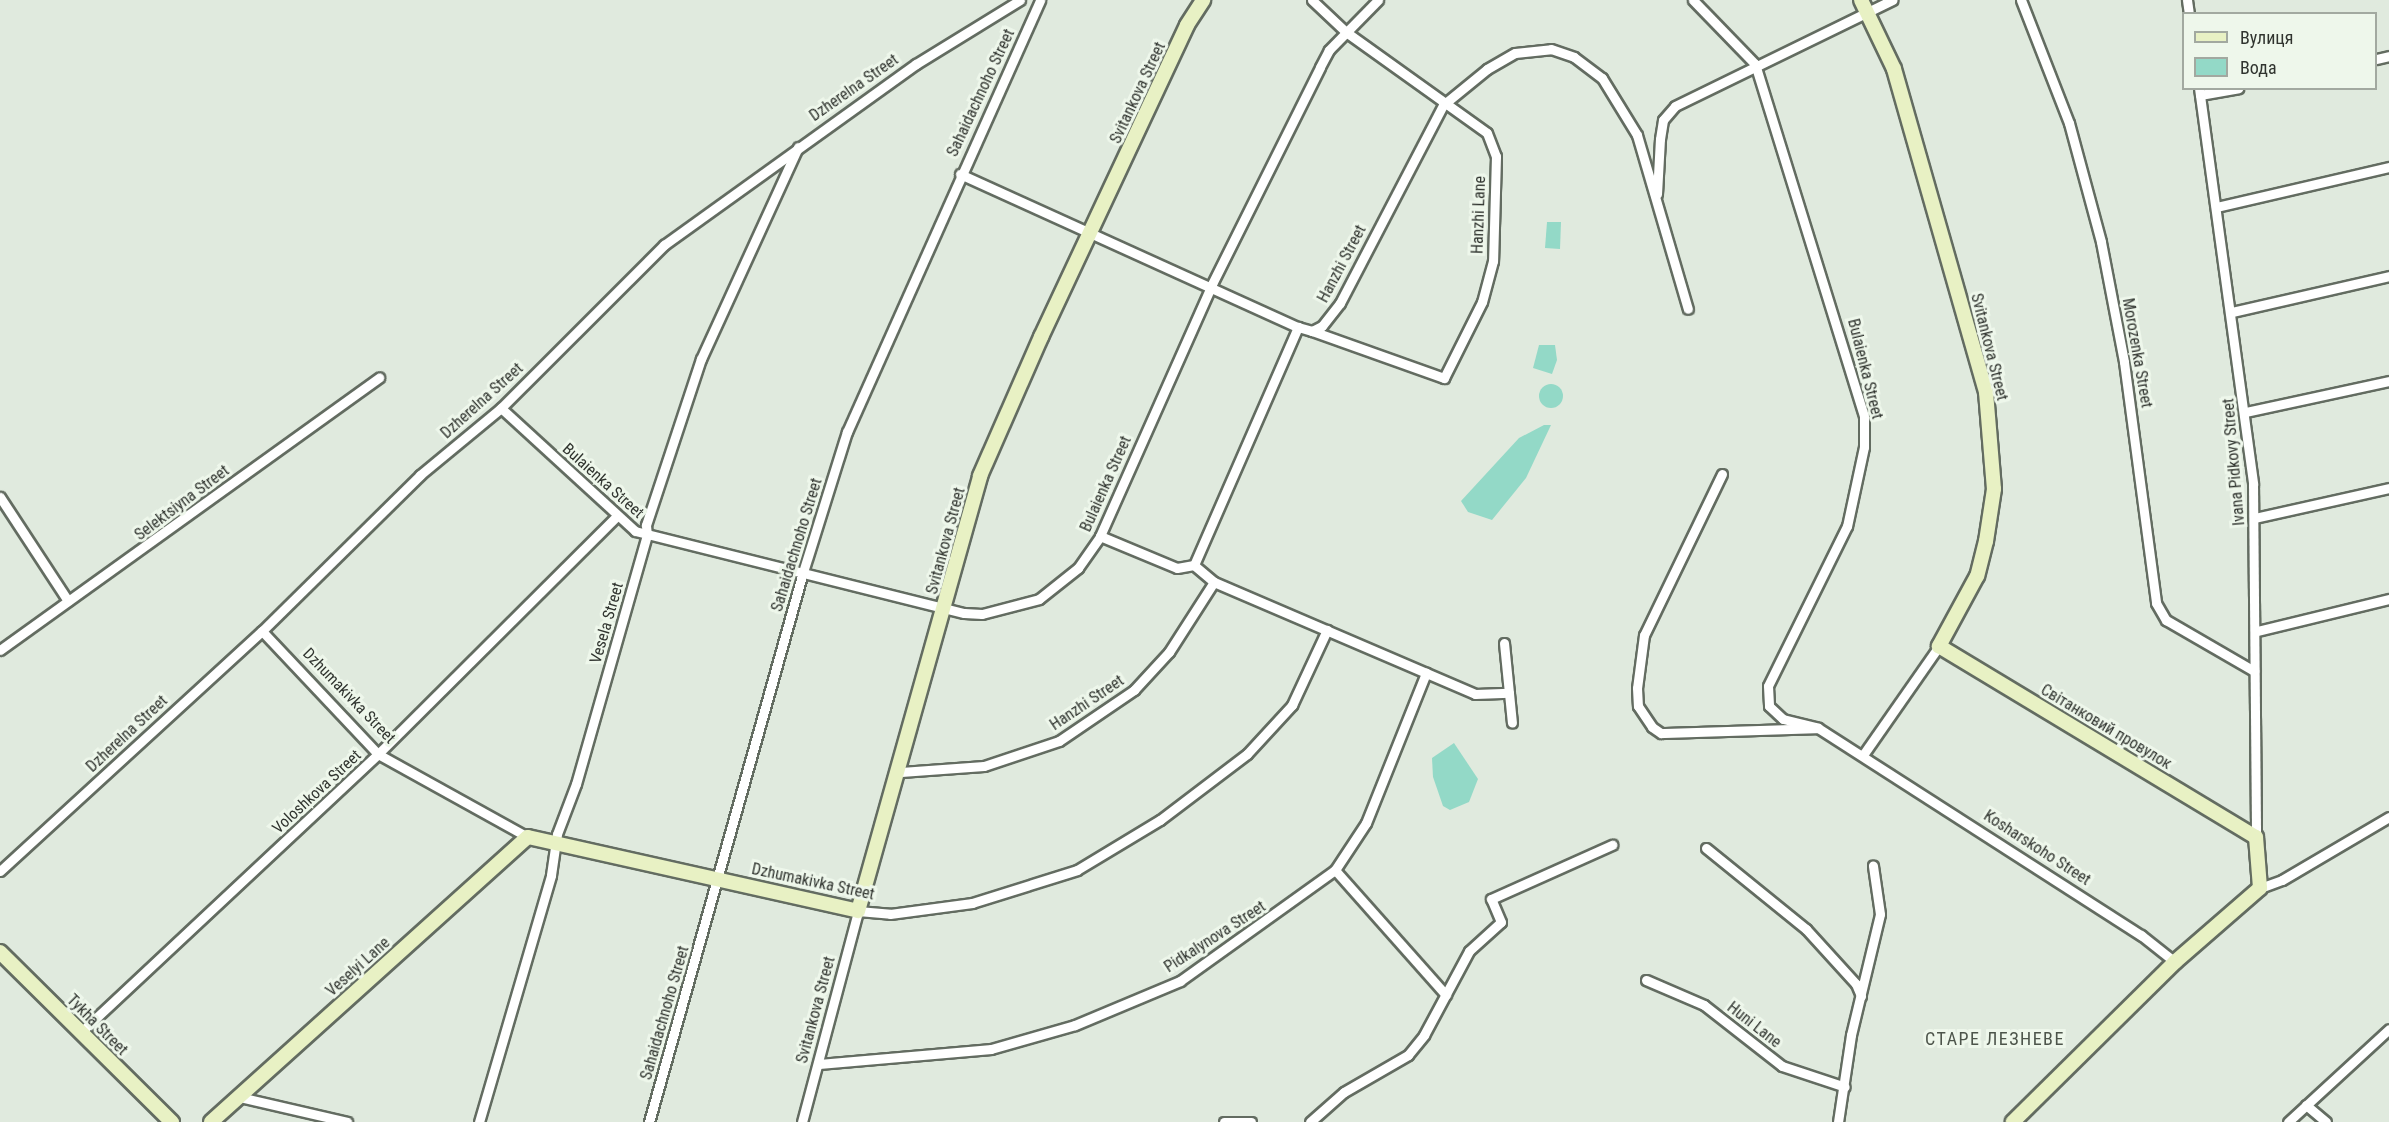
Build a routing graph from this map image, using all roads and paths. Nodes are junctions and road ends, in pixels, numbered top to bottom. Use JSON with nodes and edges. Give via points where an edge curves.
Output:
{"nodes":[{"id":1,"x":1020,"y":0,"type":"edge"},
{"id":2,"x":1040,"y":0,"type":"edge"},
{"id":3,"x":1203,"y":0,"type":"edge"},
{"id":4,"x":1312,"y":0,"type":"edge"},
{"id":5,"x":1377,"y":0,"type":"edge"},
{"id":6,"x":1693,"y":0,"type":"edge"},
{"id":7,"x":1892,"y":0,"type":"edge"},
{"id":8,"x":2021,"y":0,"type":"edge"},
{"id":9,"x":1864,"y":4,"type":"edge"},
{"id":10,"x":1346,"y":32,"type":"junction"},
{"id":11,"x":1755,"y":64,"type":"junction"},
{"id":12,"x":2218,"y":90,"type":"edge"},
{"id":13,"x":2199,"y":92,"type":"edge"},
{"id":14,"x":1443,"y":105,"type":"junction"},
{"id":15,"x":799,"y":145,"type":"junction"},
{"id":16,"x":2389,"y":167,"type":"edge"},
{"id":17,"x":960,"y":174,"type":"junction"},
{"id":18,"x":1657,"y":203,"type":"junction"},
{"id":19,"x":2216,"y":207,"type":"junction"},
{"id":20,"x":1092,"y":232,"type":"junction"},
{"id":21,"x":2389,"y":276,"type":"edge"},
{"id":22,"x":1212,"y":284,"type":"junction"},
{"id":23,"x":1688,"y":309,"type":"dead end"},
{"id":24,"x":2232,"y":312,"type":"junction"},
{"id":25,"x":1298,"y":327,"type":"junction"},
{"id":26,"x":1312,"y":331,"type":"junction"},
{"id":27,"x":379,"y":378,"type":"dead end"},
{"id":28,"x":2389,"y":381,"type":"edge"},
{"id":29,"x":501,"y":408,"type":"junction"},
{"id":30,"x":2246,"y":412,"type":"junction"},
{"id":31,"x":1722,"y":474,"type":"dead end"},
{"id":32,"x":2389,"y":488,"type":"edge"},
{"id":33,"x":0,"y":497,"type":"edge"},
{"id":34,"x":618,"y":516,"type":"junction"},
{"id":35,"x":2255,"y":518,"type":"junction"},
{"id":36,"x":647,"y":535,"type":"junction"},
{"id":37,"x":1100,"y":536,"type":"junction"},
{"id":38,"x":1194,"y":565,"type":"junction"},
{"id":39,"x":803,"y":572,"type":"junction"},
{"id":40,"x":1214,"y":582,"type":"junction"},
{"id":41,"x":2389,"y":599,"type":"edge"},
{"id":42,"x":68,"y":601,"type":"junction"},
{"id":43,"x":945,"y":609,"type":"junction"},
{"id":44,"x":1327,"y":630,"type":"junction"},
{"id":45,"x":262,"y":631,"type":"junction"},
{"id":46,"x":2256,"y":631,"type":"junction"},
{"id":47,"x":1504,"y":643,"type":"dead end"},
{"id":48,"x":1939,"y":646,"type":"junction"},
{"id":49,"x":0,"y":650,"type":"edge"},
{"id":50,"x":2254,"y":671,"type":"junction"},
{"id":51,"x":1426,"y":673,"type":"junction"},
{"id":52,"x":1509,"y":693,"type":"junction"},
{"id":53,"x":1512,"y":723,"type":"dead end"},
{"id":54,"x":1818,"y":728,"type":"junction"},
{"id":55,"x":378,"y":754,"type":"junction"},
{"id":56,"x":1863,"y":755,"type":"junction"},
{"id":57,"x":901,"y":772,"type":"junction"},
{"id":58,"x":2389,"y":817,"type":"edge"},
{"id":59,"x":528,"y":837,"type":"junction"},
{"id":60,"x":2256,"y":837,"type":"junction"},
{"id":61,"x":557,"y":840,"type":"junction"},
{"id":62,"x":1612,"y":845,"type":"dead end"},
{"id":63,"x":1706,"y":848,"type":"dead end"},
{"id":64,"x":1873,"y":866,"type":"dead end"},
{"id":65,"x":1335,"y":870,"type":"junction"},
{"id":66,"x":0,"y":872,"type":"edge"},
{"id":67,"x":719,"y":878,"type":"junction"},
{"id":68,"x":2260,"y":888,"type":"junction"},
{"id":69,"x":858,"y":911,"type":"junction"},
{"id":70,"x":0,"y":952,"type":"edge"},
{"id":71,"x":2175,"y":962,"type":"junction"},
{"id":72,"x":1646,"y":980,"type":"dead end"},
{"id":73,"x":1446,"y":995,"type":"junction"},
{"id":74,"x":1861,"y":996,"type":"junction"},
{"id":75,"x":2389,"y":1029,"type":"edge"},
{"id":76,"x":81,"y":1032,"type":"junction"},
{"id":77,"x":819,"y":1064,"type":"junction"},
{"id":78,"x":1845,"y":1087,"type":"junction"},
{"id":79,"x":239,"y":1097,"type":"junction"},
{"id":80,"x":2306,"y":1104,"type":"junction"},
{"id":81,"x":304,"y":1117,"type":"edge"},
{"id":82,"x":172,"y":1122,"type":"edge"},
{"id":83,"x":211,"y":1122,"type":"edge"},
{"id":84,"x":347,"y":1122,"type":"edge"},
{"id":85,"x":479,"y":1122,"type":"edge"},
{"id":86,"x":650,"y":1122,"type":"edge"},
{"id":87,"x":802,"y":1122,"type":"edge"},
{"id":88,"x":1224,"y":1122,"type":"edge"},
{"id":89,"x":1251,"y":1122,"type":"edge"},
{"id":90,"x":1310,"y":1122,"type":"edge"},
{"id":91,"x":1838,"y":1122,"type":"edge"},
{"id":92,"x":2013,"y":1122,"type":"edge"},
{"id":93,"x":2288,"y":1122,"type":"edge"},
{"id":94,"x":2326,"y":1122,"type":"edge"}],
"edges":[{"from":1,"to":15,"type":"street","name":"Dzherelna Street","via":[[934,52]]},
{"from":2,"to":17,"type":"street","name":"Sahaidachnoho Street"},
{"from":3,"to":20,"type":"street","name":"Svitankova Street","via":[[1187,25]]},
{"from":4,"to":10,"type":"street","name":"Hanzhi Lane"},
{"from":5,"to":10,"type":"street","name":"Bulaienka Street"},
{"from":6,"to":11,"type":"street","name":"Bulaienka Street"},
{"from":7,"to":9,"type":"street"},
{"from":8,"to":50,"type":"street","name":"Morozenka Street","via":[[2069,123],[2101,242],[2128,386],[2156,603],[2166,620]]},
{"from":9,"to":11,"type":"street"},
{"from":9,"to":48,"type":"street","name":"Svitankova Street","via":[[1894,69],[1914,132],[1986,392],[1994,489],[1986,541],[1977,576]]},
{"from":10,"to":14,"type":"street","name":"Hanzhi Lane"},
{"from":10,"to":22,"type":"street","name":"Bulaienka Street","via":[[1329,50]]},
{"from":11,"to":18,"type":"street","via":[[1675,106],[1664,120]]},
{"from":11,"to":54,"type":"street","name":"Bulaienka Street","via":[[1864,416],[1864,447],[1847,526],[1768,686],[1769,706],[1783,719]]},
{"from":12,"to":13,"type":"street"},
{"from":13,"to":19,"type":"street","name":"Ivana Pidkovy Street"},
{"from":14,"to":18,"type":"street","name":"Hanzhi Street","via":[[1487,69],[1515,53],[1551,49],[1574,57],[1602,78],[1623,106]]},
{"from":14,"to":26,"type":"street","name":"Hanzhi Street","via":[[1340,303]]},
{"from":14,"to":26,"type":"street","name":"Hanzhi Lane","via":[[1487,133],[1496,156],[1493,261],[1482,302],[1444,378]]},
{"from":15,"to":29,"type":"street","name":"Dzherelna Street","via":[[664,245]]},
{"from":15,"to":36,"type":"street","name":"Vesela Street","via":[[701,359],[646,525]]},
{"from":16,"to":19,"type":"street"},
{"from":17,"to":20,"type":"street"},
{"from":17,"to":39,"type":"street","name":"Sahaidachnoho Street","via":[[847,432]]},
{"from":18,"to":23,"type":"street","name":"Hanzhi Street"},
{"from":19,"to":24,"type":"street","name":"Ivana Pidkovy Street"},
{"from":20,"to":22,"type":"street"},
{"from":20,"to":43,"type":"street","name":"Svitankova Street","via":[[980,476]]},
{"from":21,"to":24,"type":"street"},
{"from":22,"to":25,"type":"street"},
{"from":22,"to":37,"type":"street","name":"Bulaienka Street"},
{"from":24,"to":30,"type":"street","name":"Ivana Pidkovy Street"},
{"from":25,"to":26,"type":"street"},
{"from":25,"to":38,"type":"street"},
{"from":27,"to":42,"type":"street","name":"Selektsiyna Street"},
{"from":28,"to":30,"type":"street"},
{"from":29,"to":34,"type":"street","name":"Bulaienka Street"},
{"from":29,"to":45,"type":"street","name":"Dzherelna Street","via":[[420,475]]},
{"from":30,"to":35,"type":"street","name":"Ivana Pidkovy Street"},
{"from":31,"to":54,"type":"street","via":[[1644,635],[1637,666],[1638,705],[1661,733]]},
{"from":32,"to":35,"type":"street"},
{"from":33,"to":42,"type":"street"},
{"from":34,"to":36,"type":"street","name":"Bulaienka Street","via":[[635,531]]},
{"from":34,"to":55,"type":"street","name":"Voloshkova Street"},
{"from":35,"to":46,"type":"street","name":"Ivana Pidkovy Street"},
{"from":36,"to":39,"type":"street","name":"Bulaienka Street"},
{"from":36,"to":61,"type":"street","name":"Vesela Street"},
{"from":37,"to":38,"type":"street","via":[[1177,568]]},
{"from":37,"to":43,"type":"street","name":"Bulaienka Street","via":[[1078,568],[1039,599],[982,614]]},
{"from":38,"to":40,"type":"street"},
{"from":39,"to":43,"type":"street","name":"Bulaienka Street"},
{"from":39,"to":67,"type":"street","name":"Sahaidachnoho Street"},
{"from":40,"to":44,"type":"street"},
{"from":40,"to":57,"type":"street","name":"Hanzhi Street","via":[[1194,620],[1134,690],[1059,741],[984,766]]},
{"from":41,"to":46,"type":"street"},
{"from":42,"to":49,"type":"street","name":"Selektsiyna Street"},
{"from":43,"to":57,"type":"street","name":"Svitankova Street"},
{"from":44,"to":51,"type":"street"},
{"from":44,"to":69,"type":"street","name":"Dzhumakivka Street","via":[[1292,705],[1254,746],[1142,831],[1077,870],[972,903],[890,914]]},
{"from":45,"to":55,"type":"street","name":"Dzhumakivka Street"},
{"from":45,"to":66,"type":"street","name":"Dzherelna Street"},
{"from":46,"to":50,"type":"street","name":"Ivana Pidkovy Street"},
{"from":47,"to":52,"type":"street"},
{"from":48,"to":56,"type":"street","name":"Svitankova Street"},
{"from":48,"to":60,"type":"street","name":"Світанковий провулок"},
{"from":50,"to":60,"type":"street","name":"Ivana Pidkovy Street"},
{"from":51,"to":52,"type":"street","via":[[1475,694]]},
{"from":51,"to":65,"type":"street","name":"Pidkalynova Street","via":[[1366,823]]},
{"from":52,"to":53,"type":"street"},
{"from":54,"to":56,"type":"street","name":"Kosharskoho Street"},
{"from":55,"to":59,"type":"street","name":"Dzhumakivka Street"},
{"from":55,"to":76,"type":"street","name":"Voloshkova Street"},
{"from":56,"to":71,"type":"street","name":"Kosharskoho Street"},
{"from":57,"to":69,"type":"street","name":"Svitankova Street"},
{"from":58,"to":68,"type":"street"},
{"from":59,"to":61,"type":"street","name":"Dzhumakivka Street"},
{"from":59,"to":79,"type":"street","name":"Veselyi Lane"},
{"from":60,"to":68,"type":"street"},
{"from":61,"to":67,"type":"street","name":"Dzhumakivka Street"},
{"from":61,"to":85,"type":"street","name":"Vesela Street","via":[[551,875]]},
{"from":62,"to":73,"type":"street","via":[[1491,899],[1501,922],[1470,951]]},
{"from":63,"to":74,"type":"street","via":[[1806,929],[1837,960]]},
{"from":64,"to":74,"type":"street","via":[[1880,914]]},
{"from":65,"to":73,"type":"street"},
{"from":65,"to":77,"type":"street","name":"Pidkalynova Street","via":[[1180,981],[1075,1025],[992,1049]]},
{"from":67,"to":69,"type":"street","name":"Dzhumakivka Street"},
{"from":67,"to":86,"type":"street","name":"Sahaidachnoho Street"},
{"from":68,"to":71,"type":"street"},
{"from":69,"to":77,"type":"street","name":"Svitankova Street"},
{"from":70,"to":76,"type":"street","name":"Tykha Street"},
{"from":71,"to":92,"type":"street"},
{"from":72,"to":78,"type":"street","name":"Huni Lane","via":[[1704,1005],[1782,1066]]},
{"from":73,"to":90,"type":"street","via":[[1408,1055],[1344,1092]]},
{"from":74,"to":78,"type":"street"},
{"from":75,"to":80,"type":"street"},
{"from":76,"to":82,"type":"street","name":"Tykha Street"},
{"from":77,"to":87,"type":"street","name":"Svitankova Street"},
{"from":78,"to":91,"type":"street"},
{"from":79,"to":81,"type":"street"},
{"from":79,"to":83,"type":"street","name":"Veselyi Lane"},
{"from":80,"to":93,"type":"street"},
{"from":80,"to":94,"type":"street"},
{"from":81,"to":84,"type":"street"},
{"from":88,"to":89,"type":"street"}]}
